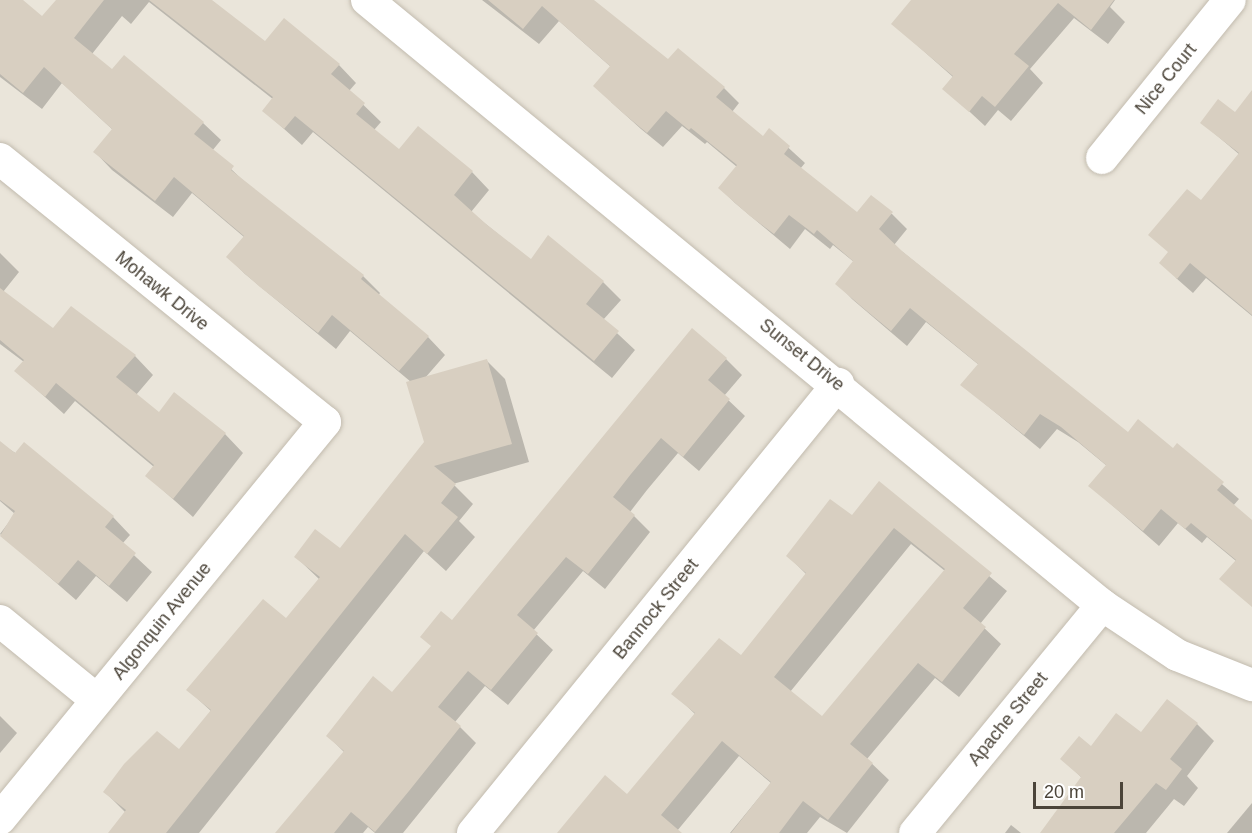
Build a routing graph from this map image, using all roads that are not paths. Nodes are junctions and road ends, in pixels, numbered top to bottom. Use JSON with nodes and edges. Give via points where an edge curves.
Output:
{"nodes":[{"id":1,"x":367,"y":0,"type":"edge"},
{"id":2,"x":1230,"y":0,"type":"edge"},
{"id":3,"x":1244,"y":0,"type":"edge"},
{"id":4,"x":1252,"y":7,"type":"edge"},
{"id":5,"x":1102,"y":158,"type":"dead end"},
{"id":6,"x":0,"y":159,"type":"edge"},
{"id":7,"x":838,"y":384,"type":"junction"},
{"id":8,"x":325,"y":422,"type":"joint"},
{"id":9,"x":1102,"y":605,"type":"junction"},
{"id":10,"x":0,"y":621,"type":"edge"},
{"id":11,"x":1252,"y":684,"type":"edge"},
{"id":12,"x":98,"y":700,"type":"junction"},
{"id":13,"x":0,"y":819,"type":"edge"},
{"id":14,"x":473,"y":833,"type":"edge"},
{"id":15,"x":915,"y":833,"type":"edge"}],
"edges":[{"from":1,"to":7,"type":"street","name":"Sunset Drive"},
{"from":2,"to":5,"type":"street","name":"Nice Court"},
{"from":3,"to":4,"type":"street"},
{"from":6,"to":8,"type":"street","name":"Mohawk Drive"},
{"from":7,"to":9,"type":"street","name":"Sunset Drive"},
{"from":7,"to":14,"type":"street","name":"Bannock Street"},
{"from":8,"to":12,"type":"street","name":"Algonquin Avenue"},
{"from":9,"to":11,"type":"street","name":"Sunset Drive","via":[[1177,654]]},
{"from":9,"to":15,"type":"street","name":"Apache Street"},
{"from":10,"to":12,"type":"street"},
{"from":12,"to":13,"type":"street","name":"Algonquin Avenue"}]}
